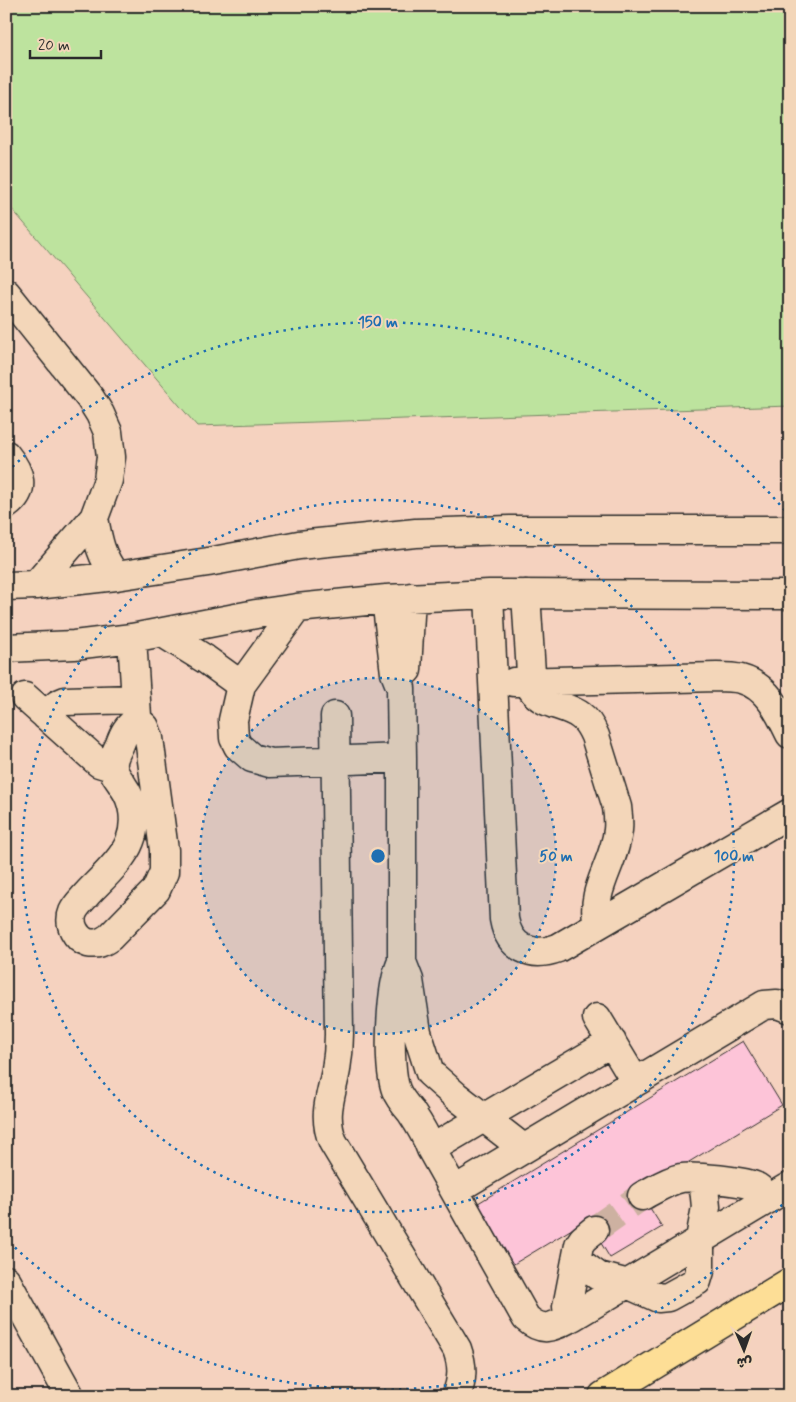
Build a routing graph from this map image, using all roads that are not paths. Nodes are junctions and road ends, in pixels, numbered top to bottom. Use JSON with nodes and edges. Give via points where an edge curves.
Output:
{"nodes":[{"id":1,"x":6,"y":293,"type":"edge"},
{"id":2,"x":6,"y":455,"type":"edge"},
{"id":3,"x":6,"y":505,"type":"edge"},
{"id":4,"x":94,"y":518,"type":"junction"},
{"id":5,"x":790,"y":530,"type":"edge"},
{"id":6,"x":116,"y":576,"type":"junction"},
{"id":7,"x":36,"y":585,"type":"junction"},
{"id":8,"x":6,"y":586,"type":"edge"},
{"id":9,"x":489,"y":594,"type":"junction"},
{"id":10,"x":526,"y":594,"type":"junction"},
{"id":11,"x":790,"y":595,"type":"edge"},
{"id":12,"x":398,"y":598,"type":"junction"},
{"id":13,"x":297,"y":608,"type":"junction"},
{"id":14,"x":163,"y":633,"type":"junction"},
{"id":15,"x":132,"y":638,"type":"junction"},
{"id":16,"x":6,"y":648,"type":"edge"},
{"id":17,"x":532,"y":682,"type":"junction"},
{"id":18,"x":493,"y":683,"type":"junction"},
{"id":19,"x":241,"y":685,"type":"junction"},
{"id":20,"x":25,"y":697,"type":"dead end"},
{"id":21,"x":136,"y":709,"type":"junction"},
{"id":22,"x":46,"y":716,"type":"junction"},
{"id":23,"x":335,"y":716,"type":"dead end"},
{"id":24,"x":790,"y":734,"type":"edge"},
{"id":25,"x":402,"y":758,"type":"junction"},
{"id":26,"x":336,"y":760,"type":"junction"},
{"id":27,"x":112,"y":767,"type":"junction"},
{"id":28,"x":790,"y":813,"type":"edge"},
{"id":29,"x":161,"y":824,"type":"junction"},
{"id":30,"x":133,"y":826,"type":"junction"},
{"id":31,"x":598,"y":924,"type":"junction"},
{"id":32,"x":402,"y":962,"type":"junction"},
{"id":33,"x":790,"y":1009,"type":"edge"},
{"id":34,"x":597,"y":1018,"type":"dead end"},
{"id":35,"x":612,"y":1042,"type":"junction"},
{"id":36,"x":635,"y":1081,"type":"junction"},
{"id":37,"x":485,"y":1117,"type":"junction"},
{"id":38,"x":523,"y":1148,"type":"junction"},
{"id":39,"x":432,"y":1149,"type":"junction"},
{"id":40,"x":703,"y":1178,"type":"junction"},
{"id":41,"x":455,"y":1190,"type":"junction"},
{"id":42,"x":778,"y":1192,"type":"edge"},
{"id":43,"x":642,"y":1196,"type":"tunnel mouth"},
{"id":44,"x":594,"y":1230,"type":"tunnel mouth"},
{"id":45,"x":700,"y":1239,"type":"junction"},
{"id":46,"x":576,"y":1260,"type":"junction"},
{"id":47,"x":790,"y":1282,"type":"edge"},
{"id":48,"x":625,"y":1283,"type":"junction"},
{"id":49,"x":10,"y":1297,"type":"edge"},
{"id":50,"x":572,"y":1317,"type":"junction"},
{"id":51,"x":70,"y":1396,"type":"edge"},
{"id":52,"x":456,"y":1396,"type":"edge"},
{"id":53,"x":603,"y":1396,"type":"edge"}],
"edges":[{"from":1,"to":4,"type":"street","via":[[90,398],[108,432],[111,457],[108,480]]},
{"from":2,"to":3,"type":"street","via":[[18,471],[20,481],[14,498]]},
{"from":4,"to":6,"type":"street","via":[[102,555]]},
{"from":4,"to":7,"type":"street"},
{"from":5,"to":6,"type":"street","via":[[416,533],[298,545]]},
{"from":6,"to":7,"type":"street"},
{"from":7,"to":8,"type":"street"},
{"from":9,"to":10,"type":"street"},
{"from":9,"to":12,"type":"street"},
{"from":9,"to":18,"type":"street"},
{"from":10,"to":11,"type":"street"},
{"from":10,"to":17,"type":"street"},
{"from":12,"to":13,"type":"street"},
{"from":12,"to":25,"type":"street","via":[[395,673],[401,688]]},
{"from":13,"to":14,"type":"street"},
{"from":13,"to":19,"type":"street"},
{"from":14,"to":15,"type":"street"},
{"from":14,"to":19,"type":"street"},
{"from":15,"to":16,"type":"street"},
{"from":15,"to":21,"type":"street"},
{"from":17,"to":18,"type":"street"},
{"from":17,"to":24,"type":"street","via":[[741,679],[761,689],[778,710]]},
{"from":17,"to":31,"type":"street","via":[[536,696],[573,711],[590,725],[617,807],[618,832],[596,902]]},
{"from":18,"to":31,"type":"street","via":[[506,928],[516,944],[538,952],[558,948]]},
{"from":19,"to":26,"type":"street","via":[[232,729],[244,753],[260,762],[270,763]]},
{"from":20,"to":22,"type":"street"},
{"from":21,"to":22,"type":"street","via":[[74,699],[58,704]]},
{"from":21,"to":27,"type":"street"},
{"from":21,"to":29,"type":"street","via":[[148,732]]},
{"from":22,"to":27,"type":"street","via":[[99,763]]},
{"from":23,"to":26,"type":"street"},
{"from":25,"to":26,"type":"street"},
{"from":25,"to":32,"type":"street"},
{"from":26,"to":52,"type":"street","via":[[339,1034],[327,1111],[328,1126],[334,1142],[457,1349],[462,1373]]},
{"from":27,"to":30,"type":"street","via":[[130,799]]},
{"from":28,"to":31,"type":"street"},
{"from":29,"to":30,"type":"street"},
{"from":29,"to":30,"type":"street","via":[[165,861],[156,890],[110,938],[95,944],[87,942],[75,933],[73,912],[123,854]]},
{"from":32,"to":37,"type":"street","via":[[409,980],[417,1032],[430,1073]]},
{"from":32,"to":39,"type":"street","via":[[394,982],[391,1060],[396,1090]]},
{"from":33,"to":36,"type":"street","via":[[778,1004],[764,1005]]},
{"from":34,"to":35,"type":"street"},
{"from":35,"to":36,"type":"street"},
{"from":35,"to":37,"type":"street"},
{"from":36,"to":38,"type":"street"},
{"from":37,"to":38,"type":"street"},
{"from":37,"to":39,"type":"street"},
{"from":38,"to":41,"type":"street"},
{"from":39,"to":41,"type":"street"},
{"from":40,"to":42,"type":"street"},
{"from":40,"to":43,"type":"street","via":[[679,1178]]},
{"from":40,"to":45,"type":"street","via":[[706,1207]]},
{"from":41,"to":50,"type":"street","via":[[526,1318],[548,1328]]},
{"from":42,"to":45,"type":"street"},
{"from":44,"to":46,"type":"street","via":[[579,1245]]},
{"from":45,"to":48,"type":"street","via":[[700,1276],[693,1283],[663,1299]]},
{"from":46,"to":48,"type":"street","via":[[598,1276]]},
{"from":46,"to":50,"type":"street","via":[[567,1307]]},
{"from":47,"to":53,"type":"main road"},
{"from":48,"to":50,"type":"street"},
{"from":49,"to":51,"type":"street"}]}
